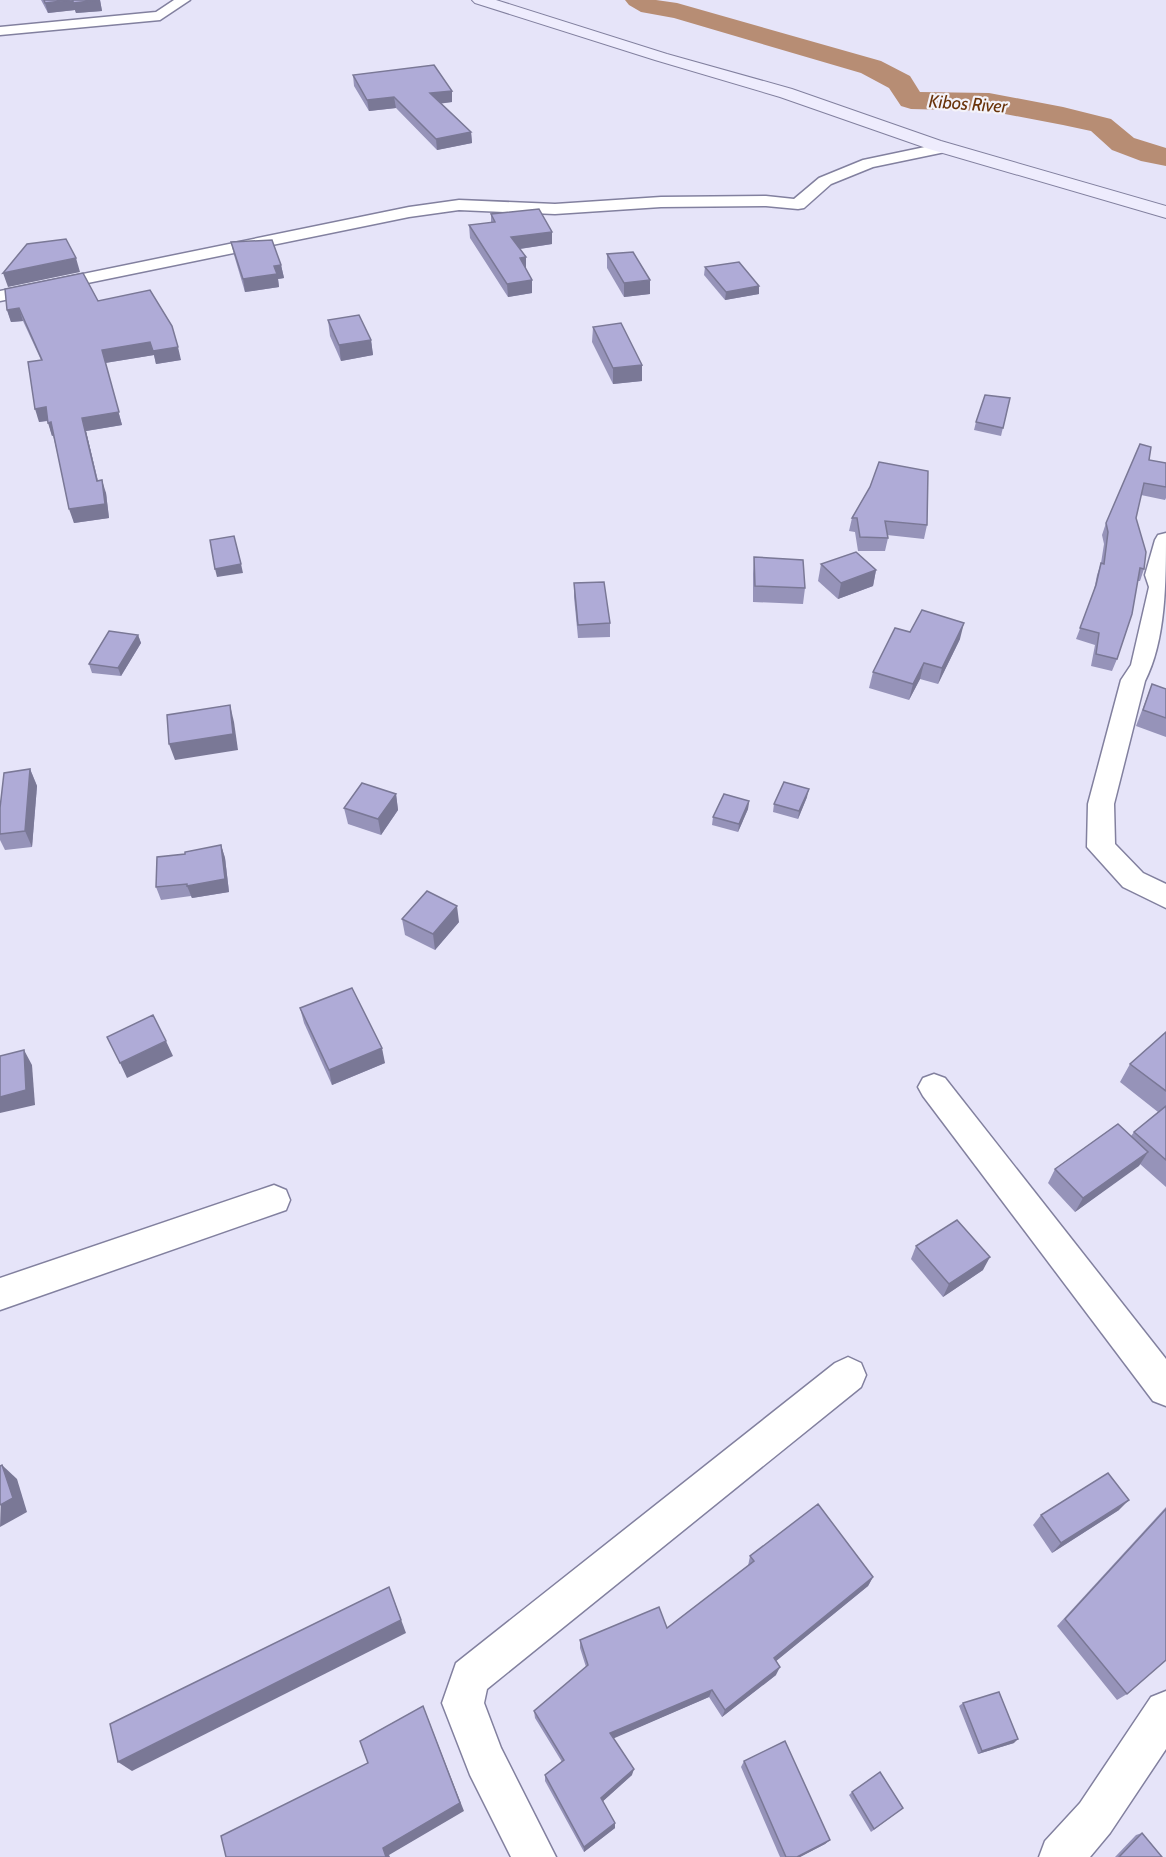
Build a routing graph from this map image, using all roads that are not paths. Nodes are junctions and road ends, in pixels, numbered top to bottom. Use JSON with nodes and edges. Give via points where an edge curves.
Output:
{"nodes":[{"id":1,"x":183,"y":0,"type":"edge"},
{"id":2,"x":480,"y":0,"type":"edge"},
{"id":3,"x":0,"y":31,"type":"edge"},
{"id":4,"x":944,"y":148,"type":"junction"},
{"id":5,"x":1166,"y":212,"type":"edge"},
{"id":6,"x":0,"y":297,"type":"edge"},
{"id":7,"x":1166,"y":540,"type":"edge"},
{"id":8,"x":1166,"y":897,"type":"edge"},
{"id":9,"x":934,"y":1087,"type":"dead end"},
{"id":10,"x":274,"y":1200,"type":"dead end"},
{"id":11,"x":0,"y":1294,"type":"edge"},
{"id":12,"x":848,"y":1375,"type":"dead end"},
{"id":13,"x":1166,"y":1388,"type":"edge"},
{"id":14,"x":1166,"y":1712,"type":"edge"},
{"id":15,"x":534,"y":1857,"type":"edge"},
{"id":16,"x":1061,"y":1857,"type":"edge"}],
"edges":[{"from":1,"to":3,"type":"street","via":[[160,16]]},
{"from":2,"to":4,"type":"main road","via":[[786,93]]},
{"from":4,"to":5,"type":"main road"},
{"from":4,"to":6,"type":"street","via":[[869,163],[825,181],[798,204],[661,202],[555,209],[459,205]]},
{"from":7,"to":8,"type":"street","via":[[1156,575],[1160,587],[1143,666],[1133,680],[1101,804],[1101,847],[1133,880]]},
{"from":9,"to":13,"type":"street"},
{"from":10,"to":11,"type":"street"},
{"from":12,"to":15,"type":"street","via":[[470,1677],[463,1703],[485,1760]]},
{"from":14,"to":16,"type":"street","via":[[1095,1818]]}]}
